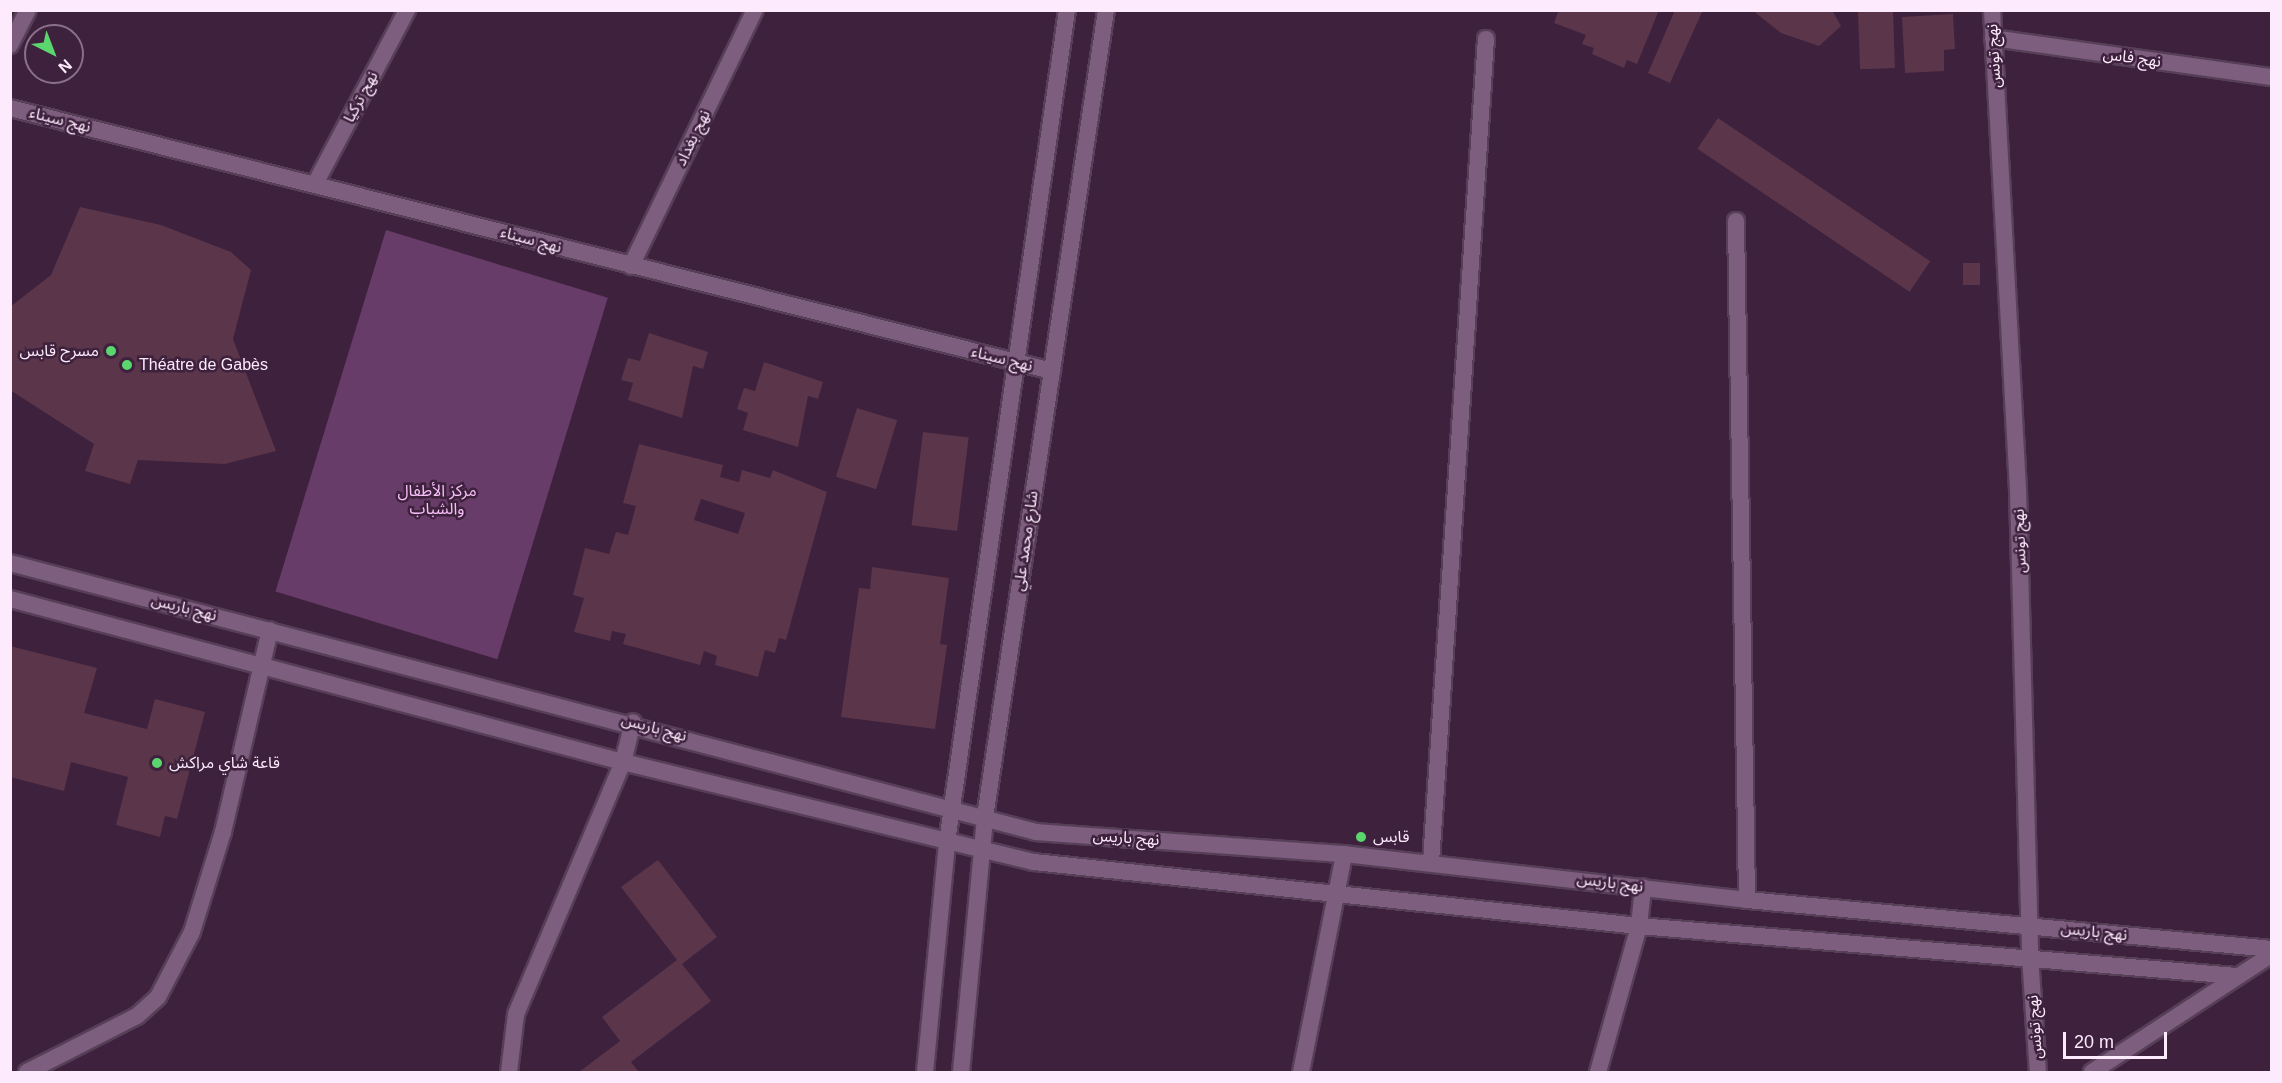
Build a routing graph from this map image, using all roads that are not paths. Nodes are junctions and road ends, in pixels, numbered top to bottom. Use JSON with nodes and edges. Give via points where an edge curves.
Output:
{"nodes":[{"id":1,"x":28,"y":10,"type":"edge"},
{"id":2,"x":407,"y":10,"type":"edge"},
{"id":3,"x":755,"y":10,"type":"edge"},
{"id":4,"x":1067,"y":10,"type":"edge"},
{"id":5,"x":1106,"y":10,"type":"edge"},
{"id":6,"x":1992,"y":10,"type":"edge"},
{"id":7,"x":1993,"y":38,"type":"junction"},
{"id":8,"x":1486,"y":39,"type":"dead end"},
{"id":9,"x":10,"y":45,"type":"edge"},
{"id":10,"x":2271,"y":77,"type":"edge"},
{"id":11,"x":10,"y":108,"type":"edge"},
{"id":12,"x":315,"y":184,"type":"junction"},
{"id":13,"x":1736,"y":221,"type":"dead end"},
{"id":14,"x":631,"y":266,"type":"junction"},
{"id":15,"x":1020,"y":363,"type":"junction"},
{"id":16,"x":1052,"y":371,"type":"junction"},
{"id":17,"x":10,"y":564,"type":"edge"},
{"id":18,"x":10,"y":598,"type":"edge"},
{"id":19,"x":270,"y":630,"type":"junction"},
{"id":20,"x":262,"y":666,"type":"junction"},
{"id":21,"x":633,"y":722,"type":"junction"},
{"id":22,"x":623,"y":762,"type":"junction"},
{"id":23,"x":953,"y":809,"type":"junction"},
{"id":24,"x":985,"y":817,"type":"junction"},
{"id":25,"x":947,"y":842,"type":"junction"},
{"id":26,"x":981,"y":850,"type":"junction"},
{"id":27,"x":1344,"y":854,"type":"junction"},
{"id":28,"x":1431,"y":862,"type":"junction"},
{"id":29,"x":1643,"y":887,"type":"junction"},
{"id":30,"x":1339,"y":895,"type":"junction"},
{"id":31,"x":1747,"y":900,"type":"junction"},
{"id":32,"x":2030,"y":925,"type":"junction"},
{"id":33,"x":1639,"y":926,"type":"junction"},
{"id":34,"x":2271,"y":949,"type":"edge"},
{"id":35,"x":2271,"y":954,"type":"edge"},
{"id":36,"x":2030,"y":956,"type":"junction"},
{"id":37,"x":2237,"y":976,"type":"junction"},
{"id":38,"x":27,"y":1072,"type":"edge"},
{"id":39,"x":508,"y":1072,"type":"edge"},
{"id":40,"x":926,"y":1072,"type":"edge"},
{"id":41,"x":961,"y":1072,"type":"edge"},
{"id":42,"x":1301,"y":1072,"type":"edge"},
{"id":43,"x":1598,"y":1072,"type":"edge"},
{"id":44,"x":2038,"y":1072,"type":"edge"},
{"id":45,"x":2092,"y":1072,"type":"edge"}],
"edges":[{"from":1,"to":9,"type":"street"},
{"from":2,"to":12,"type":"street","name":"نهج تركيا"},
{"from":3,"to":14,"type":"street","name":"نهج بغداد"},
{"from":4,"to":15,"type":"street","name":"شارع محمد علي"},
{"from":5,"to":16,"type":"street","name":"شارع محمد علي"},
{"from":6,"to":7,"type":"street","name":"نهج تونس"},
{"from":7,"to":10,"type":"street","name":"نهج فاس"},
{"from":7,"to":32,"type":"street","name":"نهج تونس","via":[[2018,490]]},
{"from":8,"to":28,"type":"street"},
{"from":11,"to":12,"type":"street","name":"نهج سيناء"},
{"from":12,"to":14,"type":"street","name":"نهج سيناء"},
{"from":13,"to":31,"type":"street"},
{"from":14,"to":15,"type":"street","name":"نهج سيناء"},
{"from":15,"to":16,"type":"street","name":"نهج سيناء"},
{"from":15,"to":23,"type":"street","name":"شارع محمد علي"},
{"from":16,"to":24,"type":"street","name":"شارع محمد علي"},
{"from":17,"to":19,"type":"street","name":"نهج باريس"},
{"from":18,"to":20,"type":"street","name":"نهج باريس"},
{"from":19,"to":20,"type":"street"},
{"from":19,"to":21,"type":"street","name":"نهج باريس"},
{"from":20,"to":22,"type":"street","name":"نهج باريس"},
{"from":20,"to":38,"type":"street","via":[[223,832],[192,932],[158,997],[137,1016]]},
{"from":21,"to":22,"type":"street"},
{"from":21,"to":23,"type":"street","name":"نهج باريس"},
{"from":22,"to":25,"type":"street","name":"نهج باريس"},
{"from":22,"to":39,"type":"street","via":[[516,1014]]},
{"from":23,"to":24,"type":"street","name":"نهج باريس"},
{"from":23,"to":25,"type":"street","name":"شارع محمد علي"},
{"from":24,"to":26,"type":"street","name":"شارع محمد علي"},
{"from":24,"to":27,"type":"street","name":"نهج باريس","via":[[1036,832]]},
{"from":25,"to":26,"type":"street","name":"نهج باريس"},
{"from":25,"to":40,"type":"street","name":"شارع محمد علي"},
{"from":26,"to":30,"type":"street","name":"نهج باريس","via":[[1034,862]]},
{"from":26,"to":41,"type":"street","name":"شارع محمد علي"},
{"from":27,"to":28,"type":"street","name":"نهج باريس"},
{"from":27,"to":30,"type":"street"},
{"from":28,"to":29,"type":"street","name":"نهج باريس"},
{"from":29,"to":31,"type":"street","name":"نهج باريس"},
{"from":29,"to":33,"type":"street"},
{"from":30,"to":33,"type":"street","name":"نهج باريس"},
{"from":30,"to":42,"type":"street"},
{"from":31,"to":32,"type":"street","name":"نهج باريس"},
{"from":32,"to":34,"type":"street","name":"نهج باريس"},
{"from":32,"to":36,"type":"street","name":"نهج تونس"},
{"from":33,"to":36,"type":"street","name":"نهج باريس"},
{"from":33,"to":43,"type":"street"},
{"from":35,"to":37,"type":"street"},
{"from":36,"to":37,"type":"street","name":"نهج باريس"},
{"from":36,"to":44,"type":"street","name":"نهج تونس"},
{"from":37,"to":45,"type":"street"}]}
